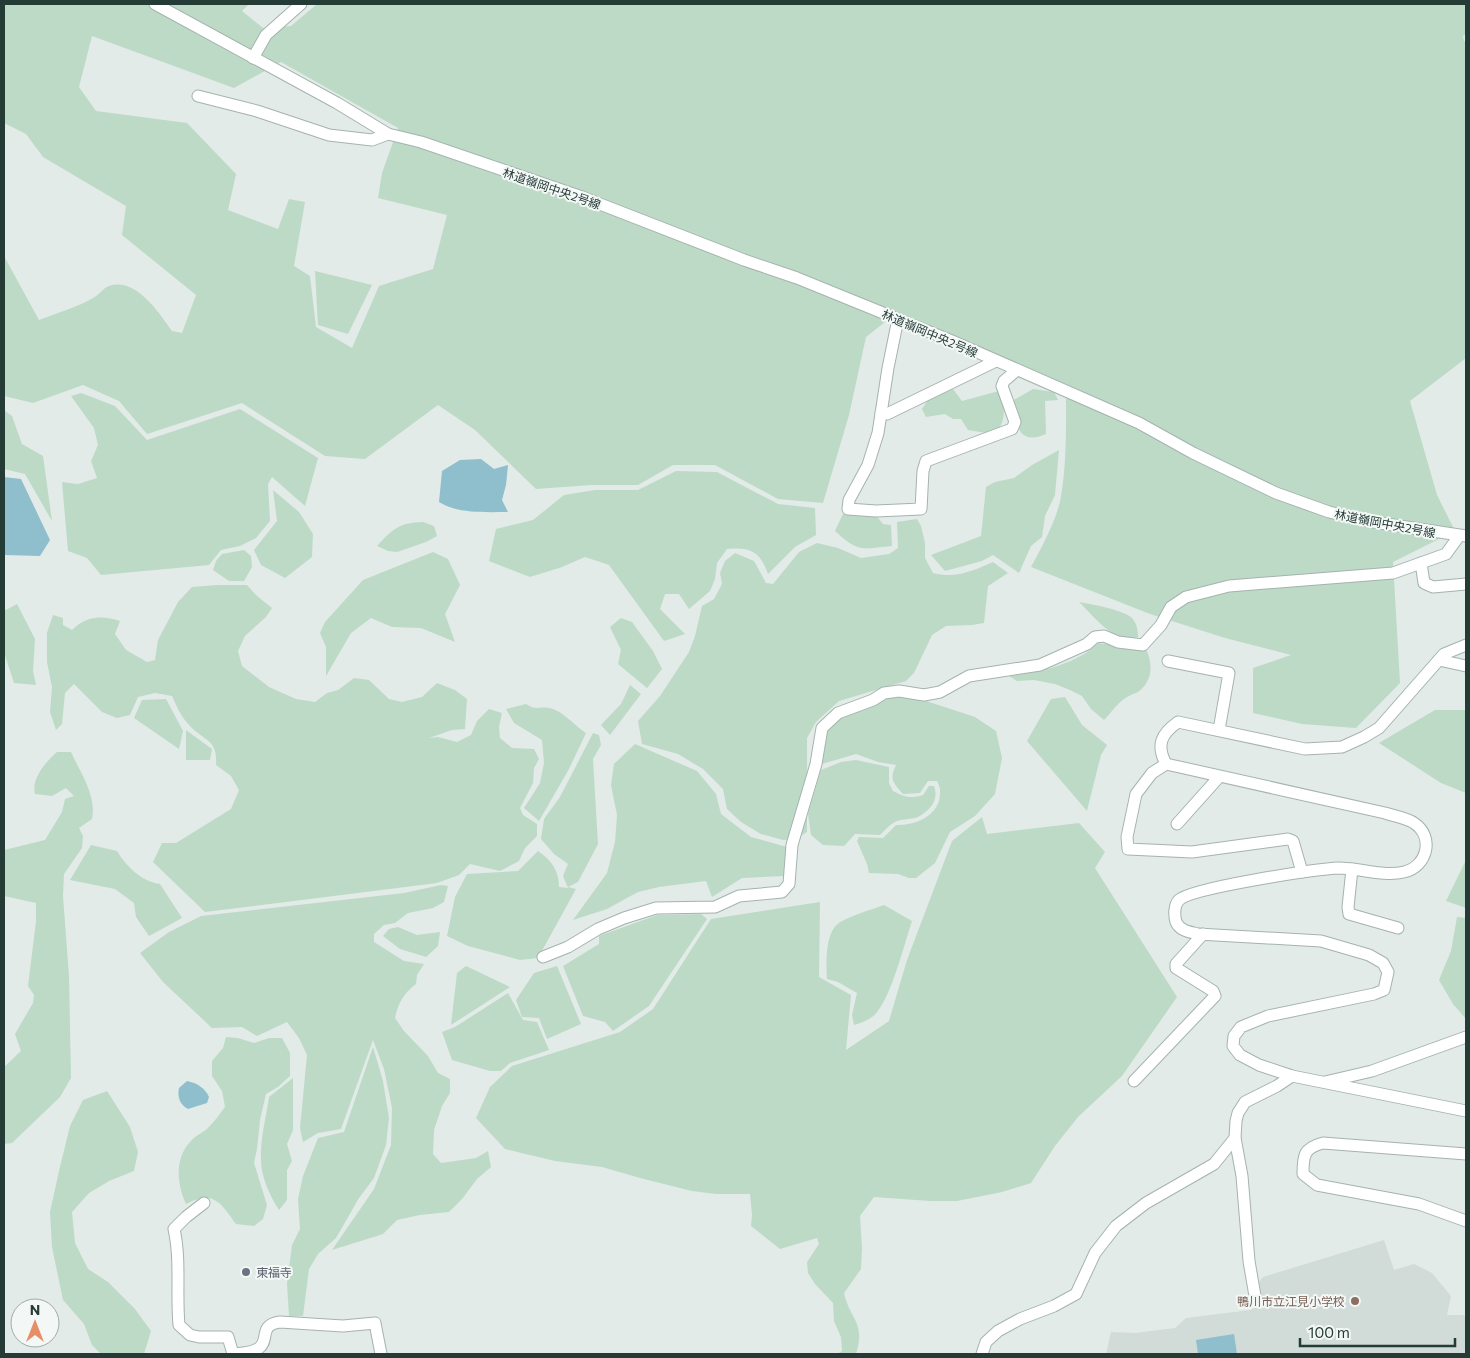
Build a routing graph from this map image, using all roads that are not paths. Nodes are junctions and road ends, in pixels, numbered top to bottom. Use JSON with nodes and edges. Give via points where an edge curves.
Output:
{"nodes":[{"id":1,"x":155,"y":4,"type":"edge"},
{"id":2,"x":301,"y":4,"type":"edge"},
{"id":3,"x":253,"y":58,"type":"junction"},
{"id":4,"x":198,"y":96,"type":"dead end"},
{"id":5,"x":388,"y":134,"type":"junction"},
{"id":6,"x":898,"y":320,"type":"junction"},
{"id":7,"x":996,"y":361,"type":"junction"},
{"id":8,"x":1017,"y":370,"type":"junction"},
{"id":9,"x":881,"y":413,"type":"junction"},
{"id":10,"x":1463,"y":536,"type":"edge"},
{"id":11,"x":1421,"y":563,"type":"junction"},
{"id":12,"x":1466,"y":584,"type":"edge"},
{"id":13,"x":1466,"y":645,"type":"edge"},
{"id":14,"x":1439,"y":660,"type":"junction"},
{"id":15,"x":1168,"y":661,"type":"dead end"},
{"id":16,"x":1466,"y":666,"type":"edge"},
{"id":17,"x":1219,"y":730,"type":"junction"},
{"id":18,"x":1166,"y":764,"type":"junction"},
{"id":19,"x":1219,"y":777,"type":"junction"},
{"id":20,"x":1177,"y":824,"type":"dead end"},
{"id":21,"x":1352,"y":869,"type":"junction"},
{"id":22,"x":1302,"y":872,"type":"junction"},
{"id":23,"x":1398,"y":928,"type":"dead end"},
{"id":24,"x":1203,"y":934,"type":"junction"},
{"id":25,"x":544,"y":957,"type":"dead end"},
{"id":26,"x":1466,"y":1037,"type":"edge"},
{"id":27,"x":1292,"y":1076,"type":"junction"},
{"id":28,"x":1134,"y":1080,"type":"dead end"},
{"id":29,"x":1320,"y":1082,"type":"junction"},
{"id":30,"x":1466,"y":1111,"type":"edge"},
{"id":31,"x":1235,"y":1138,"type":"junction"},
{"id":32,"x":1466,"y":1154,"type":"edge"},
{"id":33,"x":204,"y":1203,"type":"dead end"},
{"id":34,"x":1466,"y":1221,"type":"edge"},
{"id":35,"x":1255,"y":1296,"type":"dead end"},
{"id":36,"x":234,"y":1354,"type":"edge"},
{"id":37,"x":381,"y":1354,"type":"edge"},
{"id":38,"x":982,"y":1354,"type":"edge"}],
"edges":[{"from":1,"to":3,"type":"street"},
{"from":2,"to":3,"type":"street","via":[[266,35]]},
{"from":3,"to":5,"type":"street"},
{"from":4,"to":5,"type":"street","via":[[329,135],[372,140]]},
{"from":5,"to":6,"type":"street","name":"林道嶺岡中央2号線","via":[[421,142],[582,197],[797,278]]},
{"from":6,"to":7,"type":"street","name":"林道嶺岡中央2号線"},
{"from":6,"to":9,"type":"street"},
{"from":7,"to":8,"type":"street","name":"林道嶺岡中央2号線"},
{"from":7,"to":9,"type":"street","via":[[887,414]]},
{"from":8,"to":9,"type":"street","via":[[1002,386],[1015,422],[1012,429],[926,461],[922,471],[921,509],[848,509],[849,500],[868,465]]},
{"from":8,"to":10,"type":"street","name":"林道嶺岡中央2号線","via":[[1139,423],[1276,494],[1367,521]]},
{"from":10,"to":11,"type":"street","via":[[1446,554]]},
{"from":11,"to":12,"type":"street","via":[[1424,583],[1433,587]]},
{"from":11,"to":25,"type":"street","via":[[1393,572],[1229,586],[1186,597],[1171,606],[1161,625],[1144,645],[1096,637],[1040,665],[969,676],[940,692],[924,695],[899,691],[884,693],[838,713],[822,728],[816,764],[792,845],[789,884],[782,892],[739,896],[715,907],[656,908],[598,929]]},
{"from":13,"to":14,"type":"street","via":[[1444,654]]},
{"from":14,"to":16,"type":"street"},
{"from":14,"to":17,"type":"street","via":[[1379,728],[1342,746],[1305,749]]},
{"from":15,"to":17,"type":"street","via":[[1229,673]]},
{"from":17,"to":18,"type":"street","via":[[1178,722],[1167,730],[1162,740],[1161,754]]},
{"from":18,"to":19,"type":"street"},
{"from":18,"to":22,"type":"street","via":[[1152,773],[1136,794],[1127,837],[1128,849],[1192,852],[1288,839],[1293,842]]},
{"from":19,"to":20,"type":"street"},
{"from":19,"to":21,"type":"street","via":[[1385,813],[1414,822],[1422,832],[1427,844],[1425,856],[1416,867],[1394,873]]},
{"from":21,"to":22,"type":"street"},
{"from":21,"to":23,"type":"street","via":[[1349,914]]},
{"from":22,"to":24,"type":"street","via":[[1184,896],[1177,901],[1176,923],[1183,930]]},
{"from":24,"to":27,"type":"street","via":[[1321,941],[1369,955],[1383,963],[1388,972],[1384,990],[1268,1016],[1241,1027],[1234,1036],[1232,1046],[1240,1055]]},
{"from":24,"to":28,"type":"street","via":[[1176,968],[1213,991],[1215,996]]},
{"from":26,"to":29,"type":"street","via":[[1372,1071]]},
{"from":27,"to":29,"type":"street"},
{"from":27,"to":31,"type":"street","via":[[1245,1102],[1238,1113]]},
{"from":29,"to":30,"type":"street"},
{"from":31,"to":35,"type":"street"},
{"from":31,"to":38,"type":"street","via":[[1214,1164],[1146,1203],[1116,1226],[1095,1254],[1076,1294],[998,1331],[986,1342]]},
{"from":32,"to":34,"type":"street","via":[[1323,1143],[1306,1152],[1303,1174],[1316,1185],[1419,1204]]},
{"from":33,"to":36,"type":"street","via":[[174,1229],[179,1325],[190,1335],[228,1337]]},
{"from":36,"to":37,"type":"street","via":[[258,1348],[268,1326],[280,1322],[342,1326],[375,1323]]}]}
